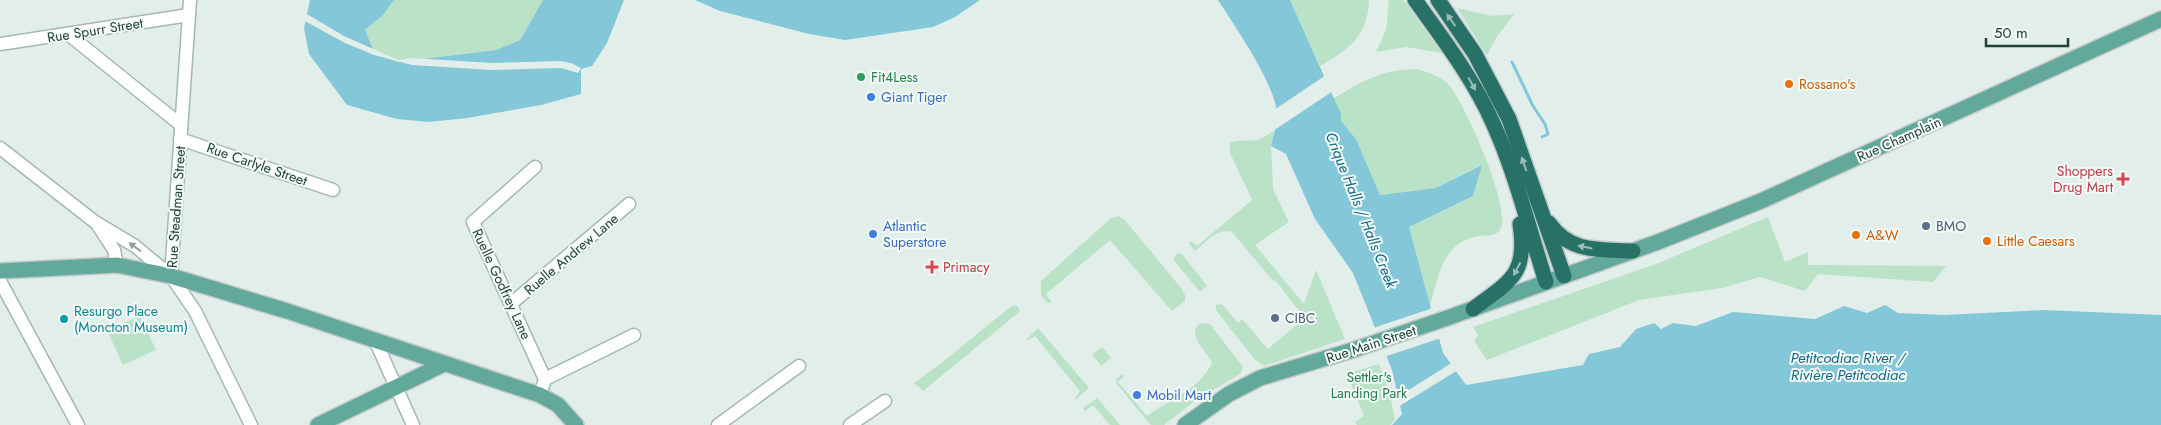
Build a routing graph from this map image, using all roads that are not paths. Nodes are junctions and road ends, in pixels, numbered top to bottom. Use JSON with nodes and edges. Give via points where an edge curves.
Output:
{"nodes":[{"id":1,"x":190,"y":0,"type":"edge"},
{"id":2,"x":1415,"y":0,"type":"edge"},
{"id":3,"x":1438,"y":0,"type":"edge"},
{"id":4,"x":189,"y":15,"type":"junction"},
{"id":5,"x":2161,"y":19,"type":"edge"},
{"id":6,"x":68,"y":34,"type":"junction"},
{"id":7,"x":1,"y":43,"type":"edge"},
{"id":8,"x":181,"y":125,"type":"junction"},
{"id":9,"x":180,"y":139,"type":"junction"},
{"id":10,"x":0,"y":148,"type":"edge"},
{"id":11,"x":536,"y":167,"type":"dead end"},
{"id":12,"x":1512,"y":170,"type":"junction"},
{"id":13,"x":333,"y":190,"type":"dead end"},
{"id":14,"x":630,"y":204,"type":"dead end"},
{"id":15,"x":1540,"y":210,"type":"junction"},
{"id":16,"x":95,"y":222,"type":"junction"},
{"id":17,"x":1634,"y":250,"type":"junction"},
{"id":18,"x":117,"y":265,"type":"junction"},
{"id":19,"x":0,"y":271,"type":"edge"},
{"id":20,"x":171,"y":276,"type":"junction"},
{"id":21,"x":1564,"y":276,"type":"junction"},
{"id":22,"x":0,"y":281,"type":"edge"},
{"id":23,"x":1546,"y":282,"type":"junction"},
{"id":24,"x":512,"y":303,"type":"junction"},
{"id":25,"x":1473,"y":309,"type":"junction"},
{"id":26,"x":634,"y":335,"type":"dead end"},
{"id":27,"x":375,"y":340,"type":"junction"},
{"id":28,"x":444,"y":364,"type":"junction"},
{"id":29,"x":799,"y":366,"type":"dead end"},
{"id":30,"x":545,"y":379,"type":"junction"},
{"id":31,"x":395,"y":388,"type":"junction"},
{"id":32,"x":540,"y":395,"type":"junction"},
{"id":33,"x":886,"y":401,"type":"dead end"},
{"id":34,"x":78,"y":425,"type":"edge"},
{"id":35,"x":251,"y":425,"type":"edge"},
{"id":36,"x":318,"y":425,"type":"edge"},
{"id":37,"x":413,"y":425,"type":"edge"},
{"id":38,"x":576,"y":425,"type":"edge"},
{"id":39,"x":718,"y":425,"type":"edge"},
{"id":40,"x":850,"y":425,"type":"edge"},
{"id":41,"x":1185,"y":425,"type":"edge"}],
"edges":[{"from":1,"to":4,"type":"street","name":"Rue Steadman Street"},
{"from":2,"to":12,"type":"highway","one_way":true,"via":[[1470,80],[1493,122]]},
{"from":15,"to":3,"type":"highway","one_way":true,"via":[[1500,102],[1475,54]]},
{"from":4,"to":6,"type":"street","name":"Rue Spurr Street"},
{"from":4,"to":8,"type":"street","name":"Rue Steadman Street"},
{"from":5,"to":17,"type":"main road","name":"Rue Champlain","via":[[1761,201]]},
{"from":6,"to":7,"type":"street","name":"Rue Spurr Street"},
{"from":6,"to":8,"type":"street"},
{"from":8,"to":9,"type":"street","name":"Rue Steadman Street"},
{"from":9,"to":13,"type":"street","name":"Rue Carlyle Street"},
{"from":9,"to":20,"type":"street","name":"Rue Steadman Street"},
{"from":10,"to":16,"type":"street"},
{"from":11,"to":24,"type":"street","name":"Ruelle Godfrey Lane","via":[[473,222]]},
{"from":12,"to":23,"type":"highway"},
{"from":12,"to":25,"type":"highway","one_way":true,"via":[[1523,244],[1522,260],[1512,279]]},
{"from":14,"to":24,"type":"street","name":"Ruelle Andrew Lane"},
{"from":17,"to":15,"type":"highway","one_way":true,"via":[[1582,248],[1558,236]]},
{"from":15,"to":21,"type":"highway"},
{"from":16,"to":18,"type":"street","via":[[114,250]]},
{"from":20,"to":16,"type":"street","one_way":true,"via":[[135,246]]},
{"from":17,"to":21,"type":"main road","name":"Rue Champlain"},
{"from":18,"to":19,"type":"main road"},
{"from":18,"to":20,"type":"main road"},
{"from":20,"to":27,"type":"main road"},
{"from":20,"to":35,"type":"street","name":"Rue Steadman Street","via":[[195,311]]},
{"from":21,"to":23,"type":"main road","name":"Rue Main Street"},
{"from":22,"to":34,"type":"street"},
{"from":23,"to":25,"type":"main road","name":"Rue Main Street"},
{"from":24,"to":30,"type":"street","name":"Ruelle Godfrey Lane"},
{"from":25,"to":41,"type":"main road","name":"Rue Main Street","via":[[1260,378],[1229,394]]},
{"from":26,"to":30,"type":"street"},
{"from":27,"to":28,"type":"main road"},
{"from":27,"to":31,"type":"street"},
{"from":28,"to":31,"type":"main road"},
{"from":28,"to":32,"type":"main road"},
{"from":29,"to":39,"type":"street"},
{"from":30,"to":32,"type":"street"},
{"from":31,"to":36,"type":"main road"},
{"from":31,"to":37,"type":"street"},
{"from":32,"to":38,"type":"main road","via":[[558,405]]},
{"from":33,"to":40,"type":"street"}]}
